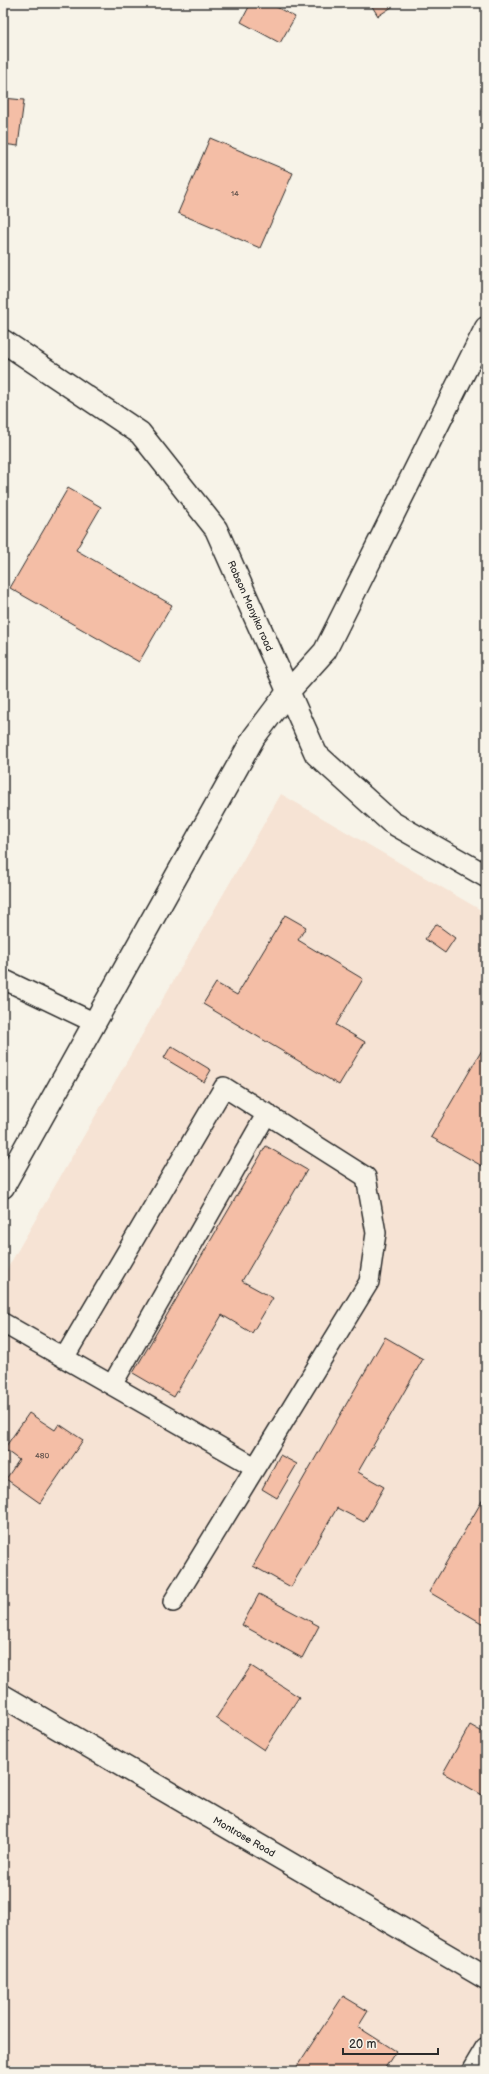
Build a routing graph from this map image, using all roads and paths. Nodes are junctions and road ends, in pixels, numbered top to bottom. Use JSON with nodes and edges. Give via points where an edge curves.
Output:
{"nodes":[{"id":1,"x":486,"y":328,"type":"edge"},
{"id":2,"x":3,"y":340,"type":"edge"},
{"id":3,"x":288,"y":692,"type":"junction"},
{"id":4,"x":486,"y":876,"type":"edge"},
{"id":5,"x":3,"y":979,"type":"edge"},
{"id":6,"x":95,"y":1023,"type":"junction"},
{"id":7,"x":267,"y":1113,"type":"junction"},
{"id":8,"x":3,"y":1187,"type":"edge"},
{"id":9,"x":3,"y":1323,"type":"edge"},
{"id":10,"x":64,"y":1358,"type":"junction"},
{"id":11,"x":112,"y":1385,"type":"junction"},
{"id":12,"x":255,"y":1467,"type":"junction"},
{"id":13,"x":173,"y":1602,"type":"dead end"},
{"id":14,"x":3,"y":1696,"type":"edge"},
{"id":15,"x":486,"y":1978,"type":"edge"},
{"id":16,"x":486,"y":2049,"type":"edge"},
{"id":17,"x":473,"y":2071,"type":"edge"}],
"edges":[{"from":1,"to":3,"type":"street","via":[[325,651]]},
{"from":2,"to":3,"type":"street","name":"Robson Manyika road","via":[[140,433],[216,529]]},
{"from":3,"to":4,"type":"street","name":"Robson Manyika road","via":[[316,754],[391,822]]},
{"from":3,"to":6,"type":"street","via":[[254,737]]},
{"from":5,"to":6,"type":"lane"},
{"from":6,"to":8,"type":"street"},
{"from":7,"to":10,"type":"lane","via":[[224,1087]]},
{"from":7,"to":11,"type":"lane"},
{"from":7,"to":12,"type":"lane","via":[[366,1177],[376,1233],[369,1282]]},
{"from":9,"to":10,"type":"lane"},
{"from":10,"to":11,"type":"lane"},
{"from":11,"to":12,"type":"lane"},
{"from":12,"to":13,"type":"lane"},
{"from":14,"to":15,"type":"street","name":"Montrose Road"},
{"from":16,"to":17,"type":"street"}]}
